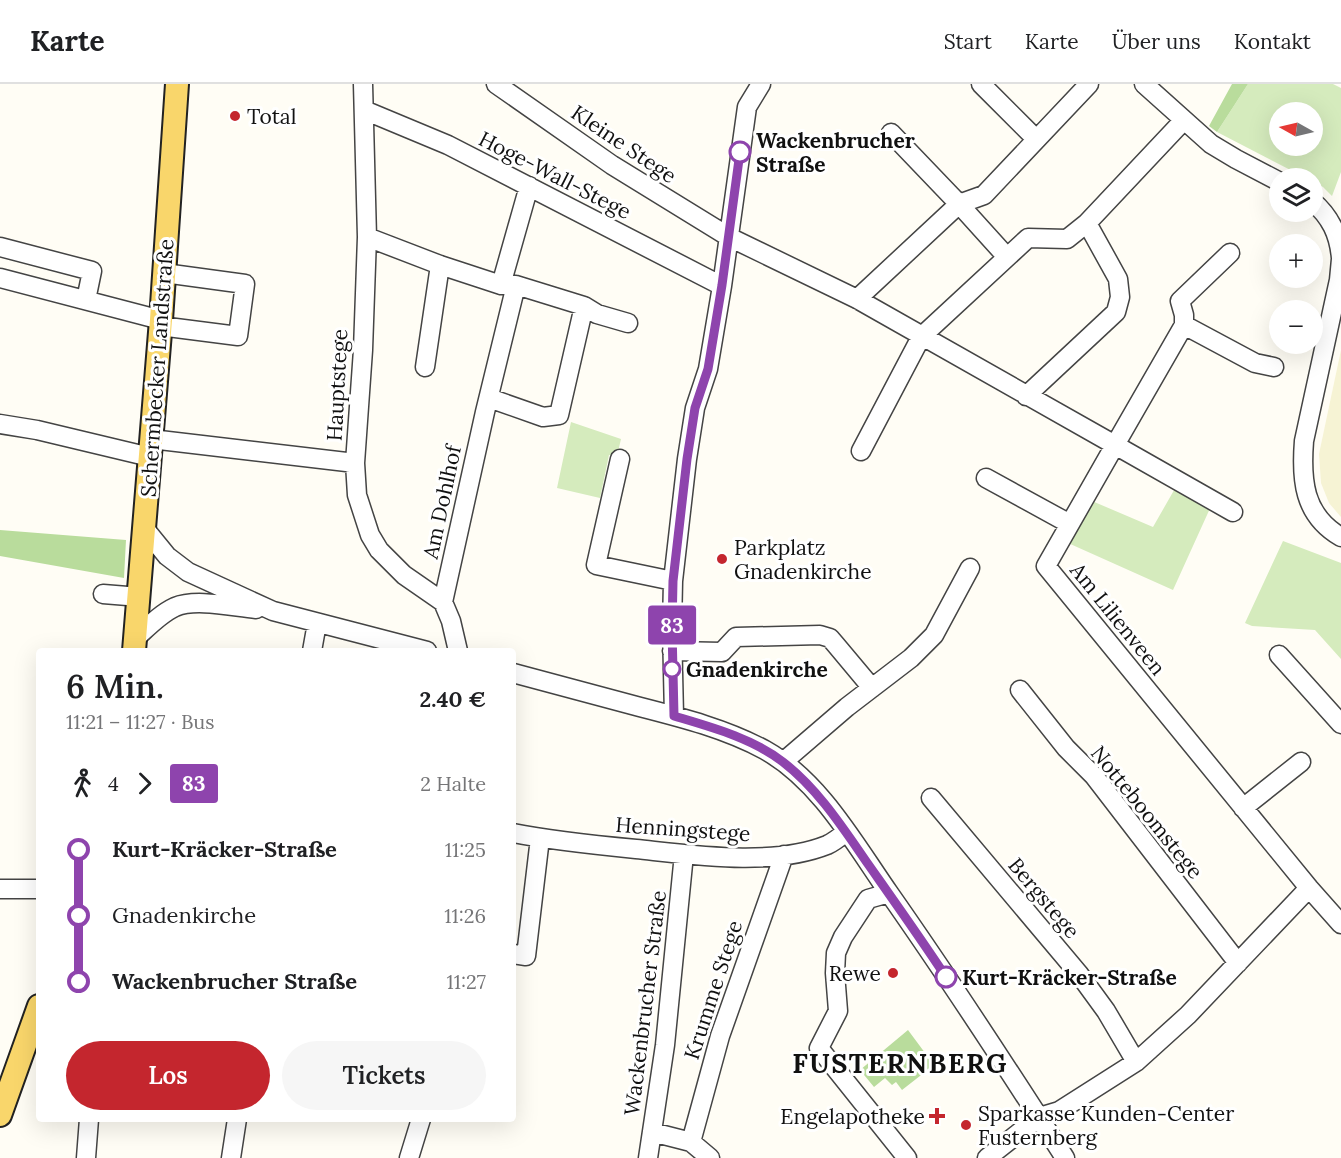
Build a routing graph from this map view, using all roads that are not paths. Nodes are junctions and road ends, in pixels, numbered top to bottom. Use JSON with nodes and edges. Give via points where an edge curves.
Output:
{"nodes":[{"id":1,"x":177,"y":84,"type":"edge"},
{"id":2,"x":363,"y":84,"type":"edge"},
{"id":3,"x":496,"y":84,"type":"edge"},
{"id":4,"x":761,"y":84,"type":"edge"},
{"id":5,"x":981,"y":84,"type":"edge"},
{"id":6,"x":1089,"y":84,"type":"edge"},
{"id":7,"x":1144,"y":84,"type":"edge"},
{"id":8,"x":364,"y":110,"type":"junction"},
{"id":9,"x":1184,"y":120,"type":"junction"},
{"id":10,"x":891,"y":133,"type":"dead end"},
{"id":11,"x":1036,"y":139,"type":"junction"},
{"id":12,"x":1269,"y":176,"type":"edge"},
{"id":13,"x":529,"y":186,"type":"junction"},
{"id":14,"x":959,"y":204,"type":"junction"},
{"id":15,"x":1323,"y":212,"type":"edge"},
{"id":16,"x":1087,"y":223,"type":"junction"},
{"id":17,"x":367,"y":237,"type":"junction"},
{"id":18,"x":729,"y":237,"type":"junction"},
{"id":19,"x":0,"y":248,"type":"edge"},
{"id":20,"x":1230,"y":253,"type":"dead end"},
{"id":21,"x":1006,"y":256,"type":"junction"},
{"id":22,"x":1341,"y":259,"type":"edge"},
{"id":23,"x":440,"y":265,"type":"junction"},
{"id":24,"x":164,"y":273,"type":"junction"},
{"id":25,"x":0,"y":278,"type":"edge"},
{"id":26,"x":508,"y":285,"type":"junction"},
{"id":27,"x":722,"y":285,"type":"junction"},
{"id":28,"x":857,"y":299,"type":"junction"},
{"id":29,"x":86,"y":300,"type":"junction"},
{"id":30,"x":584,"y":306,"type":"junction"},
{"id":31,"x":161,"y":323,"type":"junction"},
{"id":32,"x":628,"y":323,"type":"dead end"},
{"id":33,"x":1184,"y":325,"type":"junction"},
{"id":34,"x":921,"y":337,"type":"junction"},
{"id":35,"x":425,"y":367,"type":"dead end"},
{"id":36,"x":1274,"y":367,"type":"dead end"},
{"id":37,"x":1026,"y":396,"type":"junction"},
{"id":38,"x":487,"y":405,"type":"junction"},
{"id":39,"x":0,"y":424,"type":"edge"},
{"id":40,"x":1115,"y":445,"type":"junction"},
{"id":41,"x":150,"y":448,"type":"junction"},
{"id":42,"x":861,"y":451,"type":"dead end"},
{"id":43,"x":620,"y":459,"type":"dead end"},
{"id":44,"x":355,"y":463,"type":"junction"},
{"id":45,"x":986,"y":478,"type":"dead end"},
{"id":46,"x":1233,"y":512,"type":"dead end"},
{"id":47,"x":1070,"y":524,"type":"junction"},
{"id":48,"x":145,"y":529,"type":"junction"},
{"id":49,"x":1341,"y":537,"type":"edge"},
{"id":50,"x":970,"y":568,"type":"dead end"},
{"id":51,"x":673,"y":581,"type":"junction"},
{"id":52,"x":103,"y":594,"type":"dead end"},
{"id":53,"x":140,"y":597,"type":"junction"},
{"id":54,"x":443,"y":602,"type":"junction"},
{"id":55,"x":273,"y":611,"type":"junction"},
{"id":56,"x":317,"y":623,"type":"junction"},
{"id":57,"x":135,"y":644,"type":"edge"},
{"id":58,"x":313,"y":648,"type":"edge"},
{"id":59,"x":415,"y":648,"type":"edge"},
{"id":60,"x":457,"y":648,"type":"edge"},
{"id":61,"x":672,"y":651,"type":"junction"},
{"id":62,"x":1279,"y":655,"type":"dead end"},
{"id":63,"x":516,"y":674,"type":"edge"},
{"id":64,"x":872,"y":688,"type":"junction"},
{"id":65,"x":1020,"y":690,"type":"dead end"},
{"id":66,"x":674,"y":716,"type":"junction"},
{"id":67,"x":1341,"y":724,"type":"edge"},
{"id":68,"x":783,"y":762,"type":"junction"},
{"id":69,"x":1301,"y":762,"type":"dead end"},
{"id":70,"x":931,"y":798,"type":"dead end"},
{"id":71,"x":1243,"y":808,"type":"junction"},
{"id":72,"x":846,"y":832,"type":"junction"},
{"id":73,"x":516,"y":834,"type":"edge"},
{"id":74,"x":540,"y":838,"type":"junction"},
{"id":75,"x":684,"y":854,"type":"junction"},
{"id":76,"x":784,"y":855,"type":"junction"},
{"id":77,"x":1309,"y":888,"type":"junction"},
{"id":78,"x":0,"y":889,"type":"edge"},
{"id":79,"x":36,"y":889,"type":"edge"},
{"id":80,"x":889,"y":893,"type":"junction"},
{"id":81,"x":1341,"y":924,"type":"edge"},
{"id":82,"x":516,"y":954,"type":"edge"},
{"id":83,"x":1238,"y":963,"type":"junction"},
{"id":84,"x":36,"y":1014,"type":"edge"},
{"id":85,"x":1136,"y":1062,"type":"junction"},
{"id":86,"x":0,"y":1115,"type":"edge"},
{"id":87,"x":1039,"y":1117,"type":"junction"},
{"id":88,"x":89,"y":1122,"type":"edge"},
{"id":89,"x":237,"y":1122,"type":"edge"},
{"id":90,"x":420,"y":1122,"type":"edge"},
{"id":91,"x":652,"y":1132,"type":"junction"},
{"id":92,"x":691,"y":1142,"type":"junction"},
{"id":93,"x":86,"y":1158,"type":"edge"},
{"id":94,"x":231,"y":1158,"type":"edge"},
{"id":95,"x":409,"y":1158,"type":"edge"},
{"id":96,"x":648,"y":1158,"type":"edge"},
{"id":97,"x":710,"y":1158,"type":"edge"},
{"id":98,"x":907,"y":1158,"type":"edge"},
{"id":99,"x":987,"y":1158,"type":"edge"},
{"id":100,"x":1065,"y":1158,"type":"edge"}],
"edges":[{"from":1,"to":24,"type":"main road","name":"Schermbecker Landstraße"},
{"from":2,"to":8,"type":"street","name":"Hauptstege"},
{"from":3,"to":18,"type":"street","name":"Kleine Stege","via":[[612,165]]},
{"from":4,"to":18,"type":"street","via":[[747,107]]},
{"from":5,"to":11,"type":"street"},
{"from":6,"to":11,"type":"street"},
{"from":7,"to":9,"type":"street"},
{"from":8,"to":13,"type":"street","name":"Hoge-Wall-Stege","via":[[448,145]]},
{"from":8,"to":17,"type":"street","name":"Hauptstege"},
{"from":9,"to":12,"type":"street","via":[[1211,144]]},
{"from":9,"to":16,"type":"street"},
{"from":10,"to":14,"type":"street"},
{"from":11,"to":14,"type":"street","via":[[984,195]]},
{"from":13,"to":26,"type":"street","name":"Am Dohlhof"},
{"from":13,"to":27,"type":"street","name":"Hoge-Wall-Stege"},
{"from":14,"to":21,"type":"street"},
{"from":14,"to":28,"type":"street"},
{"from":15,"to":22,"type":"street","via":[[1339,240]]},
{"from":16,"to":21,"type":"street","via":[[1066,239],[1028,238]]},
{"from":16,"to":37,"type":"street","via":[[1118,279],[1120,297],[1116,312]]},
{"from":17,"to":23,"type":"street"},
{"from":17,"to":44,"type":"street","name":"Hauptstege"},
{"from":18,"to":27,"type":"street"},
{"from":18,"to":28,"type":"street"},
{"from":19,"to":29,"type":"street","via":[[92,271]]},
{"from":20,"to":33,"type":"street","via":[[1180,301]]},
{"from":21,"to":34,"type":"street"},
{"from":22,"to":49,"type":"street","via":[[1304,441],[1303,463],[1304,485],[1314,511]]},
{"from":23,"to":26,"type":"street"},
{"from":23,"to":35,"type":"street"},
{"from":24,"to":31,"type":"main road","name":"Schermbecker Landstraße"},
{"from":24,"to":31,"type":"street","via":[[245,284],[238,336]]},
{"from":25,"to":29,"type":"street"},
{"from":26,"to":30,"type":"street"},
{"from":26,"to":38,"type":"street","name":"Am Dohlhof"},
{"from":27,"to":51,"type":"street","via":[[708,369],[695,408]]},
{"from":28,"to":34,"type":"street"},
{"from":29,"to":31,"type":"street"},
{"from":30,"to":32,"type":"street"},
{"from":30,"to":38,"type":"street","via":[[559,415],[543,417]]},
{"from":31,"to":41,"type":"main road","name":"Schermbecker Landstraße"},
{"from":33,"to":36,"type":"street","via":[[1255,363]]},
{"from":33,"to":40,"type":"street","name":"Am Lilienveen"},
{"from":34,"to":37,"type":"street"},
{"from":34,"to":42,"type":"street"},
{"from":37,"to":40,"type":"street"},
{"from":38,"to":54,"type":"street","name":"Am Dohlhof"},
{"from":39,"to":41,"type":"street"},
{"from":40,"to":46,"type":"street"},
{"from":40,"to":47,"type":"street","name":"Am Lilienveen"},
{"from":41,"to":44,"type":"street"},
{"from":41,"to":48,"type":"main road","name":"Schermbecker Landstraße"},
{"from":43,"to":51,"type":"street","via":[[596,565]]},
{"from":44,"to":54,"type":"street","name":"Hauptstege","via":[[357,495],[379,550],[404,575]]},
{"from":45,"to":47,"type":"street"},
{"from":47,"to":71,"type":"street","name":"Am Lilienveen","via":[[1046,566]]},
{"from":48,"to":53,"type":"main road","name":"Schermbecker Landstraße"},
{"from":48,"to":55,"type":"street","via":[[167,556],[188,572]]},
{"from":50,"to":64,"type":"street","via":[[934,635]]},
{"from":51,"to":61,"type":"street"},
{"from":52,"to":53,"type":"street"},
{"from":53,"to":57,"type":"main road","name":"Schermbecker Landstraße"},
{"from":54,"to":60,"type":"street"},
{"from":55,"to":56,"type":"street"},
{"from":55,"to":57,"type":"street","via":[[187,604],[163,614]]},
{"from":56,"to":58,"type":"street"},
{"from":56,"to":59,"type":"street"},
{"from":61,"to":64,"type":"street","via":[[722,652],[736,637],[820,634],[830,638]]},
{"from":61,"to":66,"type":"street"},
{"from":62,"to":67,"type":"street"},
{"from":63,"to":66,"type":"street"},
{"from":64,"to":68,"type":"street"},
{"from":65,"to":83,"type":"street","name":"Notteboomstege","via":[[1094,776]]},
{"from":66,"to":68,"type":"street","via":[[720,730]]},
{"from":68,"to":72,"type":"street","via":[[813,790]]},
{"from":69,"to":71,"type":"street"},
{"from":70,"to":85,"type":"street","name":"Bergstege","via":[[1079,974]]},
{"from":71,"to":77,"type":"street","name":"Am Lilienveen"},
{"from":72,"to":76,"type":"street","name":"Henningstege","via":[[829,844]]},
{"from":72,"to":80,"type":"street"},
{"from":73,"to":74,"type":"street","name":"Henningstege"},
{"from":74,"to":75,"type":"street","name":"Henningstege"},
{"from":74,"to":82,"type":"street","via":[[526,956]]},
{"from":75,"to":76,"type":"street","name":"Henningstege","via":[[741,858]]},
{"from":75,"to":91,"type":"street","name":"Wackenbrucher Straße"},
{"from":76,"to":92,"type":"street","name":"Krumme Stege","via":[[720,1036]]},
{"from":77,"to":81,"type":"street","name":"Am Lilienveen"},
{"from":77,"to":83,"type":"street"},
{"from":78,"to":79,"type":"street"},
{"from":80,"to":87,"type":"street"},
{"from":80,"to":98,"type":"street","via":[[868,899],[843,937],[836,953],[838,1011],[819,1048]]},
{"from":83,"to":85,"type":"street"},
{"from":84,"to":86,"type":"main road"},
{"from":85,"to":87,"type":"street","via":[[1059,1111]]},
{"from":87,"to":99,"type":"street"},
{"from":87,"to":100,"type":"street"},
{"from":88,"to":93,"type":"street"},
{"from":89,"to":94,"type":"street"},
{"from":90,"to":95,"type":"street"},
{"from":91,"to":92,"type":"street"},
{"from":91,"to":96,"type":"street","name":"Wackenbrucher Straße"},
{"from":92,"to":97,"type":"street"}]}
